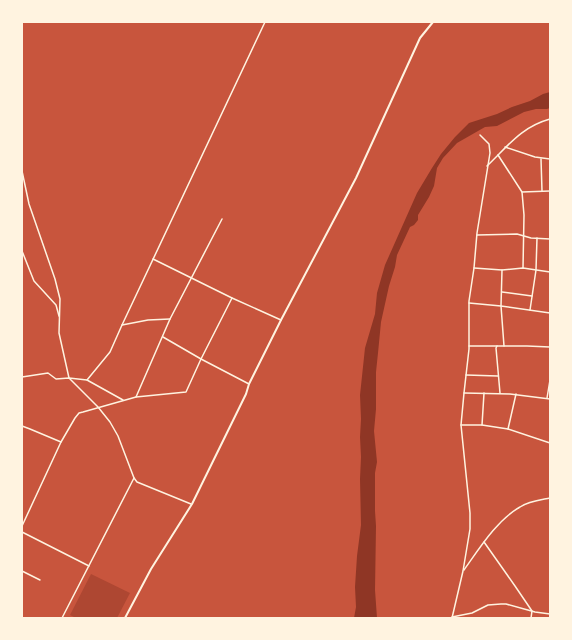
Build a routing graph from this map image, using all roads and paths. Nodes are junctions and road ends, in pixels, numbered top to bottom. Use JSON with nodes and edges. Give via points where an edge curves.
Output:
{"nodes":[{"id":1,"x":266,"y":22,"type":"edge"},
{"id":2,"x":433,"y":22,"type":"edge"},
{"id":3,"x":550,"y":119,"type":"edge"},
{"id":4,"x":480,"y":135,"type":"dead end"},
{"id":5,"x":506,"y":147,"type":"junction"},
{"id":6,"x":498,"y":155,"type":"junction"},
{"id":7,"x":542,"y":158,"type":"junction"},
{"id":8,"x":550,"y":159,"type":"edge"},
{"id":9,"x":487,"y":166,"type":"junction"},
{"id":10,"x":22,"y":171,"type":"edge"},
{"id":11,"x":542,"y":191,"type":"junction"},
{"id":12,"x":550,"y":191,"type":"edge"},
{"id":13,"x":522,"y":192,"type":"junction"},
{"id":14,"x":222,"y":219,"type":"dead end"},
{"id":15,"x":477,"y":235,"type":"junction"},
{"id":16,"x":524,"y":236,"type":"junction"},
{"id":17,"x":537,"y":238,"type":"junction"},
{"id":18,"x":550,"y":239,"type":"edge"},
{"id":19,"x":22,"y":251,"type":"edge"},
{"id":20,"x":153,"y":259,"type":"junction"},
{"id":21,"x":474,"y":268,"type":"junction"},
{"id":22,"x":523,"y":268,"type":"junction"},
{"id":23,"x":502,"y":270,"type":"junction"},
{"id":24,"x":536,"y":270,"type":"junction"},
{"id":25,"x":550,"y":272,"type":"edge"},
{"id":26,"x":191,"y":277,"type":"junction"},
{"id":27,"x":502,"y":292,"type":"junction"},
{"id":28,"x":532,"y":296,"type":"junction"},
{"id":29,"x":232,"y":298,"type":"junction"},
{"id":30,"x":469,"y":303,"type":"junction"},
{"id":31,"x":501,"y":306,"type":"junction"},
{"id":32,"x":530,"y":310,"type":"junction"},
{"id":33,"x":550,"y":313,"type":"edge"},
{"id":34,"x":60,"y":319,"type":"junction"},
{"id":35,"x":170,"y":319,"type":"junction"},
{"id":36,"x":281,"y":320,"type":"junction"},
{"id":37,"x":122,"y":325,"type":"junction"},
{"id":38,"x":163,"y":337,"type":"junction"},
{"id":39,"x":469,"y":346,"type":"junction"},
{"id":40,"x":497,"y":346,"type":"junction"},
{"id":41,"x":504,"y":346,"type":"junction"},
{"id":42,"x":550,"y":347,"type":"edge"},
{"id":43,"x":201,"y":359,"type":"junction"},
{"id":44,"x":466,"y":375,"type":"junction"},
{"id":45,"x":499,"y":376,"type":"junction"},
{"id":46,"x":22,"y":377,"type":"edge"},
{"id":47,"x":69,"y":378,"type":"junction"},
{"id":48,"x":87,"y":380,"type":"junction"},
{"id":49,"x":550,"y":380,"type":"edge"},
{"id":50,"x":249,"y":384,"type":"junction"},
{"id":51,"x":464,"y":393,"type":"junction"},
{"id":52,"x":484,"y":393,"type":"junction"},
{"id":53,"x":500,"y":393,"type":"junction"},
{"id":54,"x":516,"y":394,"type":"junction"},
{"id":55,"x":136,"y":397,"type":"junction"},
{"id":56,"x":547,"y":398,"type":"junction"},
{"id":57,"x":550,"y":398,"type":"edge"},
{"id":58,"x":123,"y":400,"type":"junction"},
{"id":59,"x":98,"y":407,"type":"junction"},
{"id":60,"x":461,"y":425,"type":"junction"},
{"id":61,"x":482,"y":425,"type":"junction"},
{"id":62,"x":22,"y":426,"type":"edge"},
{"id":63,"x":508,"y":429,"type":"junction"},
{"id":64,"x":61,"y":442,"type":"junction"},
{"id":65,"x":550,"y":443,"type":"edge"},
{"id":66,"x":134,"y":478,"type":"junction"},
{"id":67,"x":550,"y":498,"type":"edge"},
{"id":68,"x":192,"y":504,"type":"junction"},
{"id":69,"x":22,"y":526,"type":"edge"},
{"id":70,"x":22,"y":532,"type":"edge"},
{"id":71,"x":484,"y":542,"type":"junction"},
{"id":72,"x":89,"y":566,"type":"junction"},
{"id":73,"x":22,"y":571,"type":"edge"},
{"id":74,"x":463,"y":571,"type":"junction"},
{"id":75,"x":40,"y":580,"type":"dead end"},
{"id":76,"x":532,"y":611,"type":"junction"},
{"id":77,"x":550,"y":614,"type":"edge"},
{"id":78,"x":452,"y":617,"type":"edge"},
{"id":79,"x":62,"y":618,"type":"edge"},
{"id":80,"x":125,"y":618,"type":"edge"},
{"id":81,"x":530,"y":618,"type":"edge"}],
"edges":[{"from":1,"to":20,"type":"street"},
{"from":2,"to":36,"type":"street","via":[[420,38],[356,178]]},
{"from":3,"to":5,"type":"street","via":[[528,128]]},
{"from":4,"to":9,"type":"street","via":[[489,144]]},
{"from":5,"to":6,"type":"street"},
{"from":5,"to":7,"type":"street"},
{"from":6,"to":9,"type":"street"},
{"from":6,"to":13,"type":"street"},
{"from":7,"to":8,"type":"street"},
{"from":7,"to":11,"type":"street"},
{"from":9,"to":15,"type":"street"},
{"from":10,"to":34,"type":"street","via":[[29,204],[55,279],[60,299]]},
{"from":11,"to":12,"type":"street"},
{"from":11,"to":13,"type":"street"},
{"from":13,"to":16,"type":"street"},
{"from":14,"to":26,"type":"street"},
{"from":15,"to":16,"type":"street"},
{"from":15,"to":21,"type":"street"},
{"from":16,"to":17,"type":"street"},
{"from":16,"to":22,"type":"street"},
{"from":17,"to":18,"type":"street"},
{"from":17,"to":24,"type":"street"},
{"from":19,"to":34,"type":"street","via":[[34,281],[56,306]]},
{"from":20,"to":26,"type":"street"},
{"from":20,"to":37,"type":"street"},
{"from":21,"to":23,"type":"street"},
{"from":21,"to":30,"type":"street"},
{"from":22,"to":23,"type":"street"},
{"from":22,"to":24,"type":"street"},
{"from":23,"to":27,"type":"street"},
{"from":24,"to":25,"type":"street"},
{"from":24,"to":28,"type":"street"},
{"from":26,"to":29,"type":"street"},
{"from":26,"to":35,"type":"street"},
{"from":27,"to":28,"type":"street"},
{"from":27,"to":31,"type":"street"},
{"from":28,"to":32,"type":"street"},
{"from":29,"to":36,"type":"street"},
{"from":29,"to":43,"type":"street"},
{"from":30,"to":31,"type":"street"},
{"from":30,"to":39,"type":"street"},
{"from":31,"to":32,"type":"street"},
{"from":31,"to":41,"type":"street"},
{"from":32,"to":33,"type":"street"},
{"from":34,"to":47,"type":"street","via":[[59,333]]},
{"from":35,"to":37,"type":"street"},
{"from":35,"to":38,"type":"street"},
{"from":36,"to":50,"type":"street"},
{"from":37,"to":48,"type":"street","via":[[110,352]]},
{"from":38,"to":43,"type":"street"},
{"from":38,"to":55,"type":"street"},
{"from":39,"to":40,"type":"street"},
{"from":39,"to":44,"type":"street"},
{"from":40,"to":41,"type":"street"},
{"from":40,"to":45,"type":"street"},
{"from":41,"to":42,"type":"street"},
{"from":43,"to":50,"type":"street"},
{"from":43,"to":55,"type":"street","via":[[186,392]]},
{"from":44,"to":45,"type":"street"},
{"from":44,"to":51,"type":"street"},
{"from":45,"to":53,"type":"street"},
{"from":46,"to":47,"type":"street","via":[[48,373],[56,379]]},
{"from":47,"to":48,"type":"street"},
{"from":47,"to":59,"type":"street"},
{"from":48,"to":58,"type":"street"},
{"from":49,"to":56,"type":"street"},
{"from":50,"to":68,"type":"street"},
{"from":51,"to":52,"type":"street"},
{"from":51,"to":60,"type":"street"},
{"from":52,"to":53,"type":"street"},
{"from":52,"to":61,"type":"street"},
{"from":53,"to":54,"type":"street"},
{"from":54,"to":56,"type":"street"},
{"from":54,"to":63,"type":"street"},
{"from":55,"to":58,"type":"street"},
{"from":56,"to":57,"type":"street"},
{"from":58,"to":59,"type":"street"},
{"from":59,"to":64,"type":"street","via":[[79,413]]},
{"from":59,"to":66,"type":"street","via":[[118,436]]},
{"from":60,"to":61,"type":"street"},
{"from":60,"to":74,"type":"street","via":[[470,513]]},
{"from":61,"to":63,"type":"street"},
{"from":62,"to":64,"type":"street"},
{"from":63,"to":65,"type":"street"},
{"from":64,"to":69,"type":"street"},
{"from":66,"to":68,"type":"street","via":[[137,482]]},
{"from":66,"to":72,"type":"street"},
{"from":67,"to":71,"type":"street","via":[[521,506],[504,518]]},
{"from":68,"to":80,"type":"street","via":[[151,569]]},
{"from":70,"to":72,"type":"street"},
{"from":71,"to":74,"type":"street"},
{"from":71,"to":76,"type":"street"},
{"from":72,"to":79,"type":"street"},
{"from":73,"to":75,"type":"street"},
{"from":74,"to":78,"type":"street"},
{"from":76,"to":77,"type":"street"},
{"from":76,"to":78,"type":"street","via":[[501,604],[488,605],[472,613]]},
{"from":76,"to":81,"type":"street"}]}
